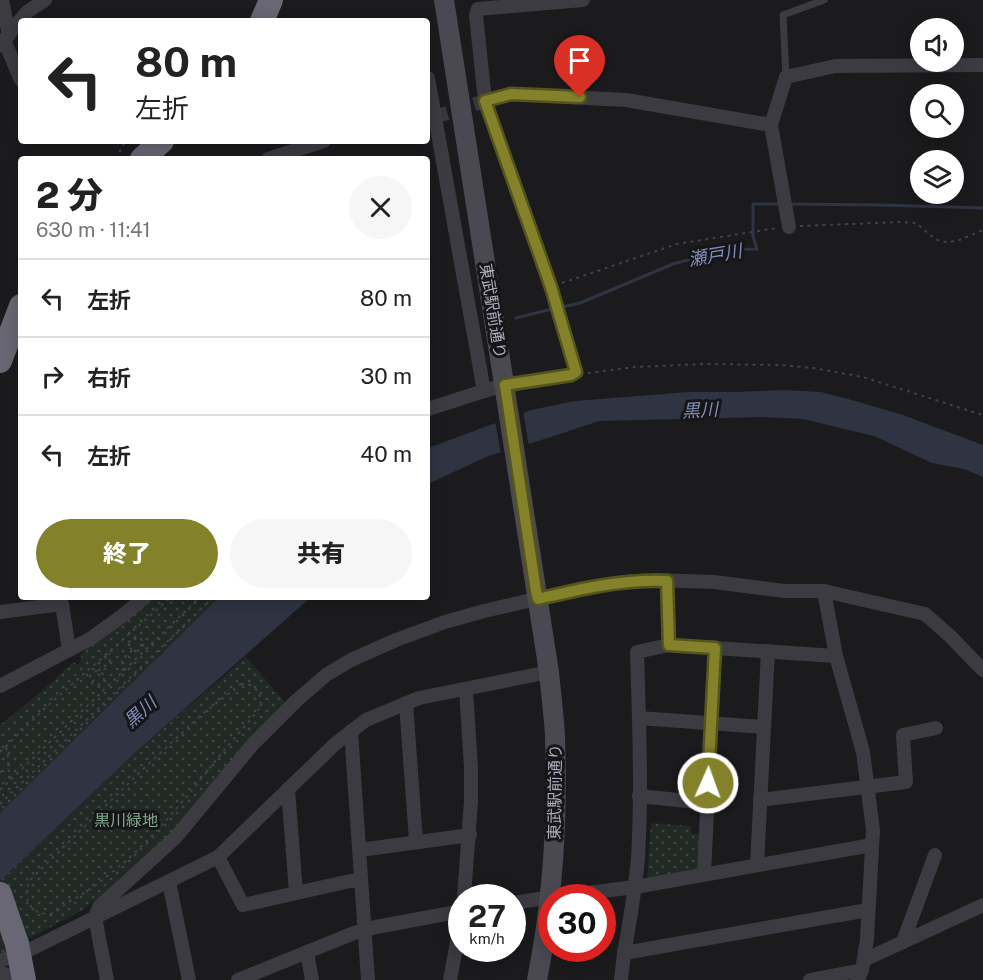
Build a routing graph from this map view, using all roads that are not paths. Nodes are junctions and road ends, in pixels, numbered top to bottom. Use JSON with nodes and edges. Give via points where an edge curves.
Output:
{"nodes":[{"id":1,"x":2,"y":0,"type":"edge"},
{"id":2,"x":45,"y":0,"type":"edge"},
{"id":3,"x":271,"y":0,"type":"edge"},
{"id":4,"x":444,"y":0,"type":"edge"},
{"id":5,"x":583,"y":0,"type":"edge"},
{"id":6,"x":824,"y":0,"type":"edge"},
{"id":7,"x":22,"y":18,"type":"edge"},
{"id":8,"x":263,"y":18,"type":"edge"},
{"id":9,"x":18,"y":23,"type":"edge"},
{"id":10,"x":4,"y":40,"type":"edge"},
{"id":11,"x":983,"y":65,"type":"edge"},
{"id":12,"x":18,"y":73,"type":"edge"},
{"id":13,"x":786,"y":77,"type":"junction"},
{"id":14,"x":485,"y":101,"type":"junction"},
{"id":15,"x":431,"y":118,"type":"edge"},
{"id":16,"x":771,"y":125,"type":"junction"},
{"id":17,"x":159,"y":144,"type":"edge"},
{"id":18,"x":315,"y":144,"type":"edge"},
{"id":19,"x":145,"y":156,"type":"edge"},
{"id":20,"x":277,"y":156,"type":"edge"},
{"id":21,"x":789,"y":227,"type":"road end"},
{"id":22,"x":18,"y":313,"type":"edge"},
{"id":23,"x":0,"y":358,"type":"edge"},
{"id":24,"x":505,"y":390,"type":"junction"},
{"id":25,"x":484,"y":391,"type":"junction"},
{"id":26,"x":430,"y":408,"type":"edge"},
{"id":27,"x":667,"y":581,"type":"junction"},
{"id":28,"x":824,"y":591,"type":"junction"},
{"id":29,"x":537,"y":595,"type":"junction"},
{"id":30,"x":141,"y":600,"type":"edge"},
{"id":31,"x":0,"y":612,"type":"edge"},
{"id":32,"x":669,"y":645,"type":"junction"},
{"id":33,"x":715,"y":648,"type":"junction"},
{"id":34,"x":69,"y":650,"type":"junction"},
{"id":35,"x":768,"y":651,"type":"junction"},
{"id":36,"x":836,"y":656,"type":"junction"},
{"id":37,"x":983,"y":670,"type":"edge"},
{"id":38,"x":549,"y":672,"type":"junction"},
{"id":39,"x":0,"y":686,"type":"edge"},
{"id":40,"x":466,"y":689,"type":"junction"},
{"id":41,"x":406,"y":703,"type":"junction"},
{"id":42,"x":639,"y":718,"type":"junction"},
{"id":43,"x":711,"y":723,"type":"junction"},
{"id":44,"x":763,"y":727,"type":"junction"},
{"id":45,"x":936,"y":728,"type":"dead end"},
{"id":46,"x":351,"y":731,"type":"junction"},
{"id":47,"x":867,"y":786,"type":"junction"},
{"id":48,"x":288,"y":789,"type":"junction"},
{"id":49,"x":639,"y":796,"type":"junction"},
{"id":50,"x":760,"y":800,"type":"junction"},
{"id":51,"x":707,"y":802,"type":"junction"},
{"id":52,"x":470,"y":835,"type":"junction"},
{"id":53,"x":416,"y":842,"type":"junction"},
{"id":54,"x":872,"y":845,"type":"junction"},
{"id":55,"x":360,"y":850,"type":"junction"},
{"id":56,"x":935,"y":855,"type":"dead end"},
{"id":57,"x":218,"y":857,"type":"junction"},
{"id":58,"x":757,"y":865,"type":"junction"},
{"id":59,"x":704,"y":874,"type":"junction"},
{"id":60,"x":361,"y":880,"type":"junction"},
{"id":61,"x":169,"y":882,"type":"junction"},
{"id":62,"x":465,"y":884,"type":"edge"},
{"id":63,"x":553,"y":884,"type":"edge"},
{"id":64,"x":635,"y":887,"type":"junction"},
{"id":65,"x":616,"y":889,"type":"edge"},
{"id":66,"x":296,"y":893,"type":"junction"},
{"id":67,"x":0,"y":894,"type":"edge"},
{"id":68,"x":983,"y":905,"type":"edge"},
{"id":69,"x":868,"y":910,"type":"junction"},
{"id":70,"x":448,"y":915,"type":"edge"},
{"id":71,"x":95,"y":917,"type":"junction"},
{"id":72,"x":365,"y":930,"type":"junction"},
{"id":73,"x":903,"y":942,"type":"junction"},
{"id":74,"x":307,"y":952,"type":"junction"},
{"id":75,"x":12,"y":953,"type":"edge"},
{"id":76,"x":624,"y":953,"type":"junction"},
{"id":77,"x":453,"y":962,"type":"edge"},
{"id":78,"x":540,"y":962,"type":"edge"},
{"id":79,"x":862,"y":970,"type":"edge"},
{"id":80,"x":0,"y":973,"type":"edge"},
{"id":81,"x":11,"y":980,"type":"edge"},
{"id":82,"x":24,"y":980,"type":"edge"},
{"id":83,"x":107,"y":980,"type":"edge"},
{"id":84,"x":189,"y":980,"type":"edge"},
{"id":85,"x":238,"y":980,"type":"edge"},
{"id":86,"x":312,"y":980,"type":"edge"},
{"id":87,"x":368,"y":980,"type":"edge"},
{"id":88,"x":450,"y":980,"type":"edge"},
{"id":89,"x":537,"y":980,"type":"edge"},
{"id":90,"x":621,"y":980,"type":"edge"},
{"id":91,"x":810,"y":980,"type":"edge"}],
"edges":[{"from":1,"to":10,"type":"street"},
{"from":2,"to":7,"type":"street"},
{"from":3,"to":8,"type":"highway"},
{"from":4,"to":24,"type":"street","name":"東武駅前通り"},
{"from":5,"to":14,"type":"street","via":[[478,9]]},
{"from":6,"to":13,"type":"lane","via":[[783,15]]},
{"from":9,"to":10,"type":"street"},
{"from":10,"to":12,"type":"street"},
{"from":11,"to":13,"type":"street","via":[[835,66]]},
{"from":13,"to":16,"type":"street"},
{"from":14,"to":16,"type":"street","via":[[511,94],[626,100]]},
{"from":14,"to":24,"type":"street","via":[[551,287],[576,372]]},
{"from":15,"to":25,"type":"street"},
{"from":16,"to":21,"type":"street"},
{"from":17,"to":19,"type":"highway"},
{"from":18,"to":20,"type":"street"},
{"from":22,"to":23,"type":"highway"},
{"from":24,"to":25,"type":"street"},
{"from":24,"to":29,"type":"street","name":"東武駅前通り"},
{"from":25,"to":26,"type":"street"},
{"from":27,"to":28,"type":"street"},
{"from":27,"to":29,"type":"street","via":[[623,582]]},
{"from":27,"to":32,"type":"street"},
{"from":28,"to":36,"type":"street"},
{"from":28,"to":37,"type":"street","via":[[925,614]]},
{"from":29,"to":38,"type":"street","name":"東武駅前通り"},
{"from":29,"to":71,"type":"street","via":[[388,643],[327,675],[253,744],[178,835],[108,897]]},
{"from":30,"to":34,"type":"street"},
{"from":31,"to":34,"type":"street","via":[[62,604]]},
{"from":32,"to":33,"type":"street"},
{"from":32,"to":42,"type":"street","via":[[637,652]]},
{"from":33,"to":35,"type":"street"},
{"from":33,"to":43,"type":"street"},
{"from":34,"to":39,"type":"street"},
{"from":35,"to":36,"type":"street"},
{"from":35,"to":44,"type":"street"},
{"from":36,"to":47,"type":"street","via":[[863,752]]},
{"from":38,"to":40,"type":"street"},
{"from":38,"to":63,"type":"street","name":"東武駅前通り","via":[[556,782]]},
{"from":40,"to":41,"type":"street"},
{"from":40,"to":52,"type":"street"},
{"from":41,"to":46,"type":"street"},
{"from":41,"to":53,"type":"street"},
{"from":42,"to":43,"type":"street"},
{"from":42,"to":49,"type":"street"},
{"from":43,"to":44,"type":"street"},
{"from":43,"to":51,"type":"street"},
{"from":44,"to":50,"type":"street"},
{"from":45,"to":47,"type":"street","via":[[903,735],[906,782]]},
{"from":46,"to":48,"type":"street"},
{"from":46,"to":55,"type":"street"},
{"from":47,"to":50,"type":"street"},
{"from":47,"to":54,"type":"street"},
{"from":48,"to":57,"type":"street"},
{"from":48,"to":66,"type":"street"},
{"from":49,"to":51,"type":"street"},
{"from":49,"to":64,"type":"street"},
{"from":50,"to":58,"type":"street"},
{"from":51,"to":59,"type":"street"},
{"from":52,"to":53,"type":"street"},
{"from":52,"to":62,"type":"street"},
{"from":53,"to":55,"type":"street"},
{"from":54,"to":58,"type":"street"},
{"from":54,"to":69,"type":"street"},
{"from":55,"to":60,"type":"street"},
{"from":56,"to":73,"type":"street"},
{"from":57,"to":61,"type":"street"},
{"from":57,"to":66,"type":"street","via":[[243,905]]},
{"from":58,"to":59,"type":"street"},
{"from":59,"to":64,"type":"street"},
{"from":60,"to":66,"type":"street"},
{"from":60,"to":72,"type":"street"},
{"from":61,"to":71,"type":"street"},
{"from":61,"to":84,"type":"street"},
{"from":64,"to":65,"type":"street"},
{"from":64,"to":76,"type":"street"},
{"from":67,"to":75,"type":"highway","bridge":true},
{"from":68,"to":73,"type":"street"},
{"from":69,"to":76,"type":"street"},
{"from":69,"to":79,"type":"street"},
{"from":70,"to":72,"type":"street"},
{"from":71,"to":75,"type":"street"},
{"from":71,"to":83,"type":"street"},
{"from":72,"to":74,"type":"street"},
{"from":72,"to":87,"type":"street"},
{"from":73,"to":79,"type":"street"},
{"from":74,"to":85,"type":"street"},
{"from":74,"to":86,"type":"street"},
{"from":75,"to":82,"type":"highway"},
{"from":76,"to":90,"type":"street"},
{"from":77,"to":88,"type":"street"},
{"from":78,"to":89,"type":"street","name":"東武駅前通り"},
{"from":79,"to":91,"type":"street"},
{"from":80,"to":81,"type":"street"}]}
